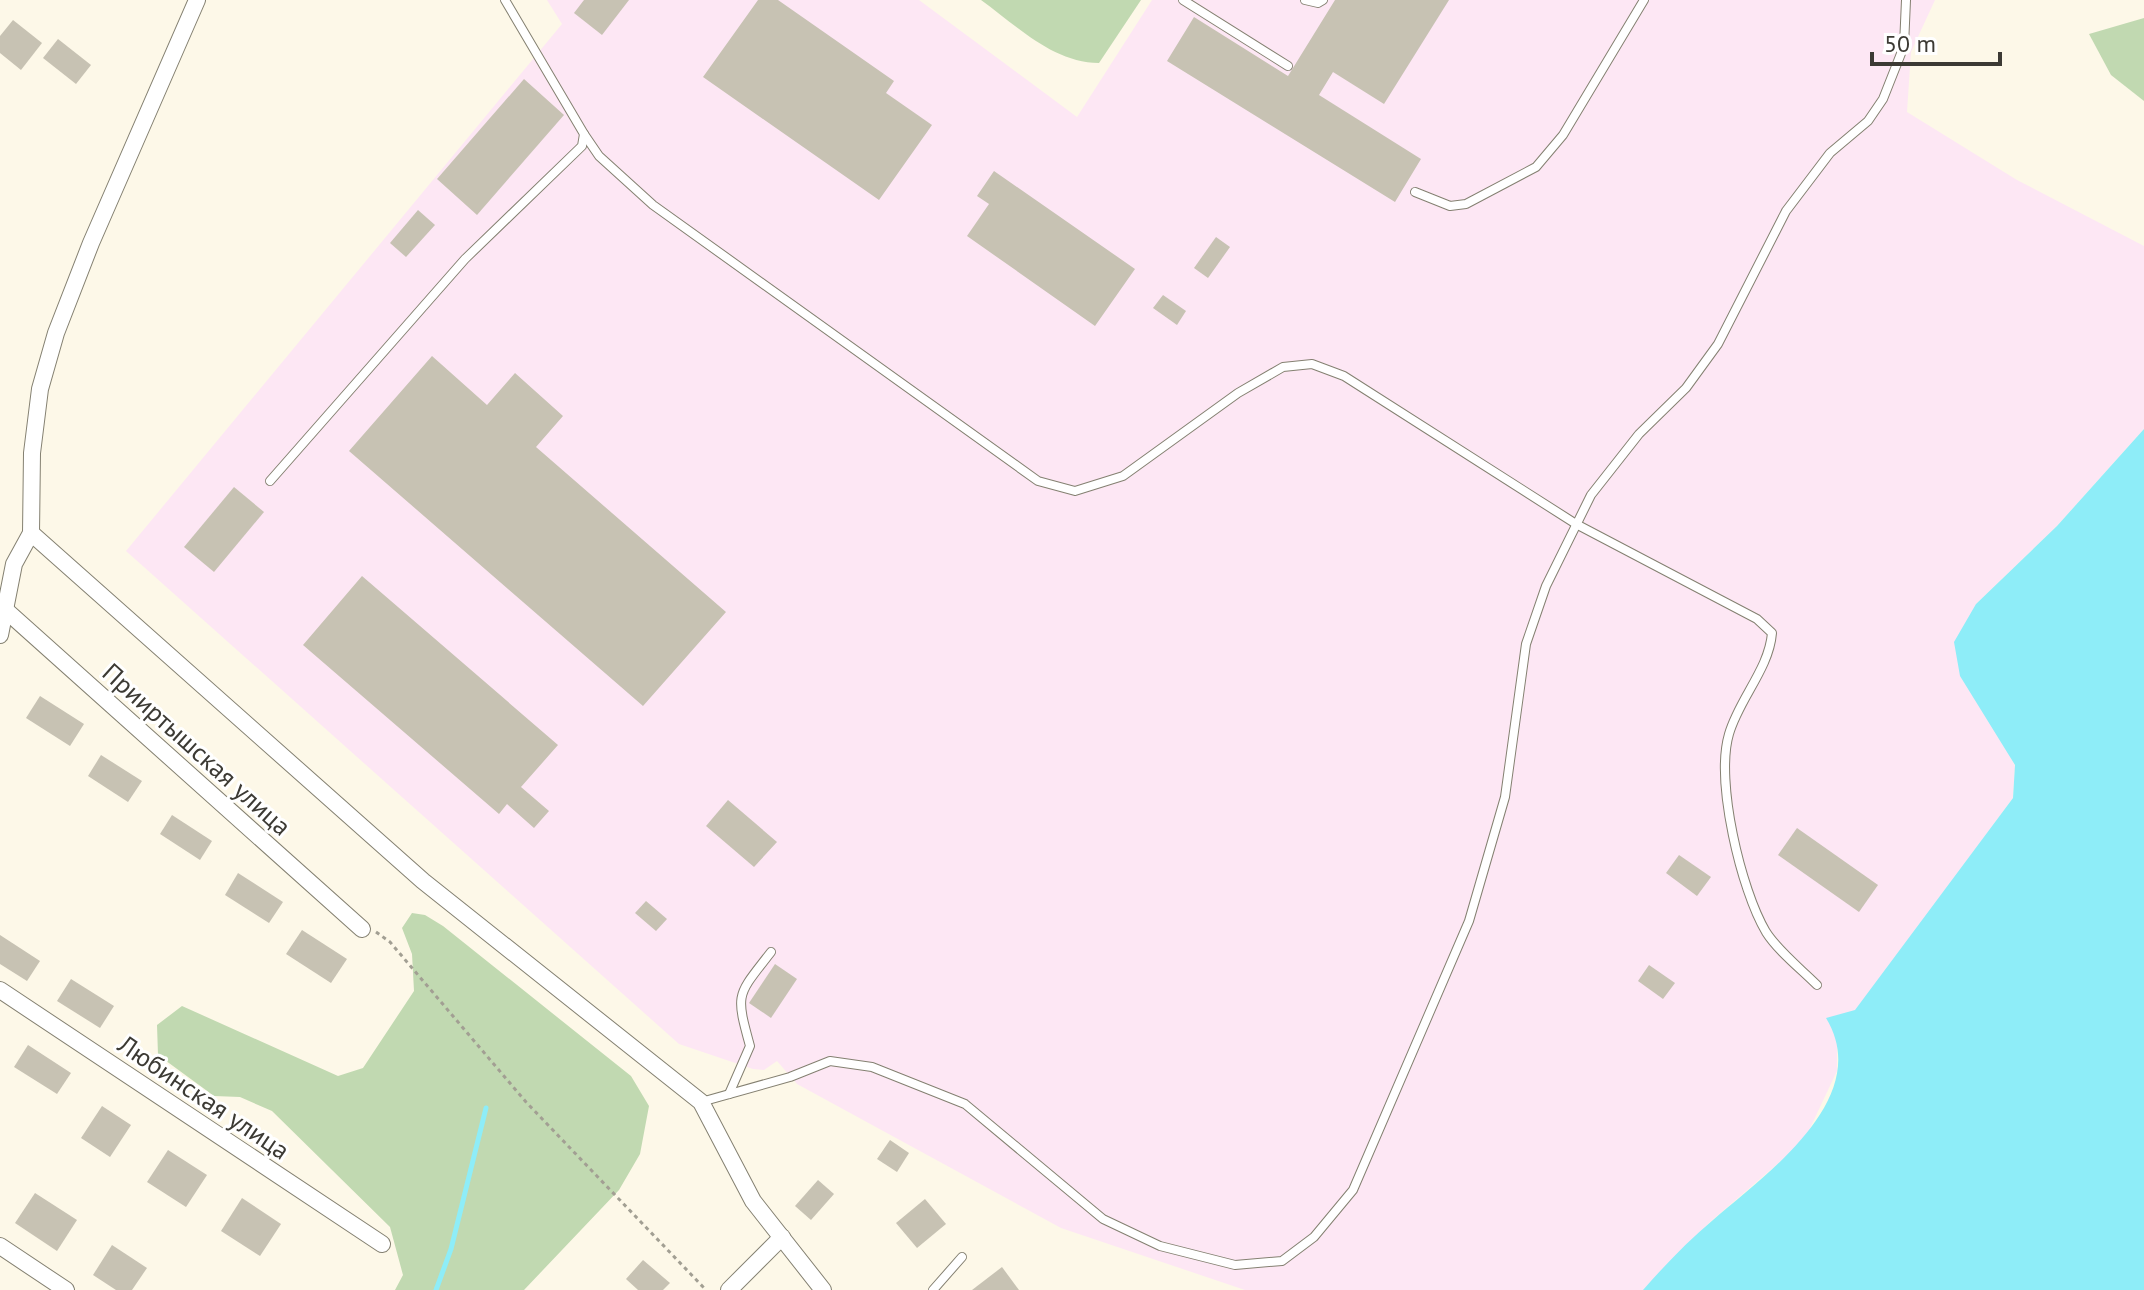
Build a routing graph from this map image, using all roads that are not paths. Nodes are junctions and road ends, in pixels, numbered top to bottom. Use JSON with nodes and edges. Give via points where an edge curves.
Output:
{"nodes":[{"id":1,"x":197,"y":0,"type":"edge"},
{"id":2,"x":505,"y":0,"type":"edge"},
{"id":3,"x":1183,"y":0,"type":"edge"},
{"id":4,"x":1305,"y":0,"type":"edge"},
{"id":5,"x":1323,"y":0,"type":"edge"},
{"id":6,"x":1644,"y":0,"type":"edge"},
{"id":7,"x":1906,"y":0,"type":"edge"},
{"id":8,"x":1288,"y":66,"type":"dead end"},
{"id":9,"x":584,"y":134,"type":"junction"},
{"id":10,"x":1415,"y":192,"type":"dead end"},
{"id":11,"x":270,"y":481,"type":"dead end"},
{"id":12,"x":1576,"y":524,"type":"junction"},
{"id":13,"x":31,"y":533,"type":"junction"},
{"id":14,"x":3,"y":608,"type":"edge"},
{"id":15,"x":0,"y":635,"type":"edge"},
{"id":16,"x":362,"y":929,"type":"road end"},
{"id":17,"x":771,"y":952,"type":"dead end"},
{"id":18,"x":1817,"y":985,"type":"dead end"},
{"id":19,"x":0,"y":990,"type":"edge"},
{"id":20,"x":729,"y":1094,"type":"junction"},
{"id":21,"x":701,"y":1102,"type":"junction"},
{"id":22,"x":782,"y":1237,"type":"junction"},
{"id":23,"x":382,"y":1244,"type":"dead end"},
{"id":24,"x":0,"y":1246,"type":"edge"},
{"id":25,"x":962,"y":1257,"type":"dead end"},
{"id":26,"x":66,"y":1290,"type":"edge"},
{"id":27,"x":729,"y":1290,"type":"edge"},
{"id":28,"x":823,"y":1290,"type":"edge"},
{"id":29,"x":933,"y":1290,"type":"edge"}],
"edges":[{"from":1,"to":13,"type":"street","via":[[56,333],[36,415]]},
{"from":2,"to":9,"type":"lane"},
{"from":3,"to":8,"type":"lane"},
{"from":4,"to":5,"type":"lane"},
{"from":6,"to":10,"type":"lane","via":[[1563,135],[1536,167],[1466,204],[1450,206]]},
{"from":7,"to":12,"type":"lane","via":[[1904,46],[1883,99],[1868,121],[1830,153],[1786,211],[1718,344],[1686,388],[1639,434],[1591,495]]},
{"from":9,"to":11,"type":"lane","via":[[582,146],[465,259]]},
{"from":9,"to":12,"type":"lane","via":[[599,156],[653,205],[1038,481],[1075,491],[1123,476],[1238,393],[1283,367],[1312,364],[1344,376]]},
{"from":12,"to":18,"type":"lane","via":[[1757,619],[1772,633],[1771,649],[1728,738],[1726,787],[1745,882],[1766,932]]},
{"from":12,"to":20,"type":"lane","via":[[1526,644],[1505,797],[1469,921],[1353,1190],[1314,1237],[1282,1261],[1235,1265],[1160,1246],[1103,1219],[965,1104],[872,1067],[830,1061]]},
{"from":13,"to":14,"type":"street","via":[[14,564]]},
{"from":13,"to":21,"type":"street","via":[[423,881]]},
{"from":14,"to":15,"type":"street"},
{"from":14,"to":16,"type":"street","name":"Прииртышская улица"},
{"from":17,"to":20,"type":"lane","via":[[739,999],[750,1046]]},
{"from":19,"to":23,"type":"street","name":"Любинская улица"},
{"from":20,"to":21,"type":"lane"},
{"from":21,"to":22,"type":"street","via":[[753,1201]]},
{"from":22,"to":27,"type":"street"},
{"from":22,"to":28,"type":"street"},
{"from":24,"to":26,"type":"street"},
{"from":25,"to":29,"type":"lane"}]}
